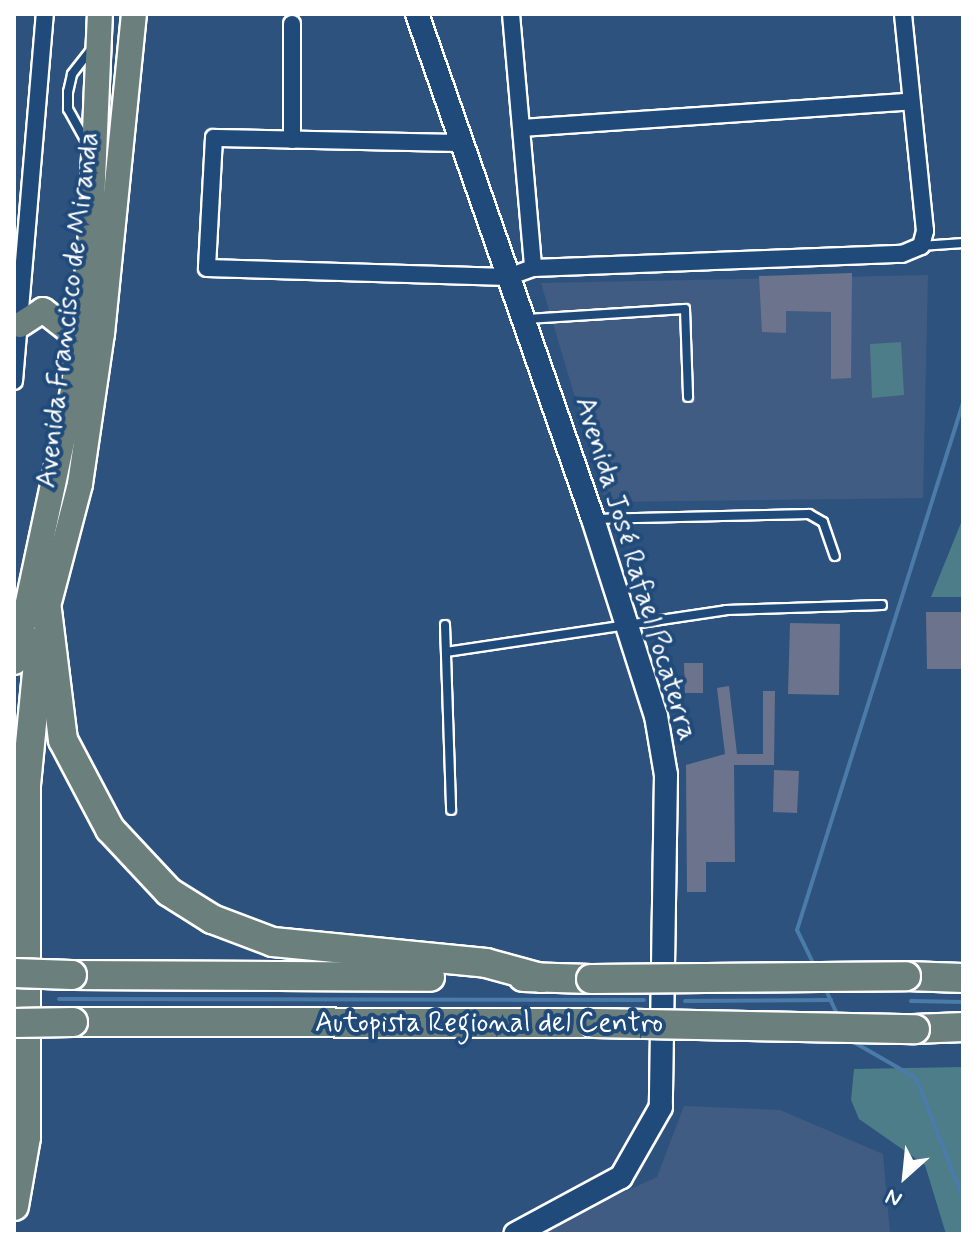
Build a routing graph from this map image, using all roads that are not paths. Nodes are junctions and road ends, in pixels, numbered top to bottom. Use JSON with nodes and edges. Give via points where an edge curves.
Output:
{"nodes":[{"id":1,"x":45,"y":14,"type":"edge"},
{"id":2,"x":100,"y":14,"type":"edge"},
{"id":3,"x":134,"y":14,"type":"edge"},
{"id":4,"x":417,"y":14,"type":"edge"},
{"id":5,"x":511,"y":14,"type":"edge"},
{"id":6,"x":903,"y":14,"type":"edge"},
{"id":7,"x":292,"y":24,"type":"dead end"},
{"id":8,"x":908,"y":102,"type":"junction"},
{"id":9,"x":522,"y":128,"type":"junction"},
{"id":10,"x":292,"y":140,"type":"junction"},
{"id":11,"x":461,"y":143,"type":"junction"},
{"id":12,"x":963,"y":243,"type":"edge"},
{"id":13,"x":921,"y":246,"type":"junction"},
{"id":14,"x":20,"y":267,"type":"edge"},
{"id":15,"x":533,"y":268,"type":"junction"},
{"id":16,"x":508,"y":277,"type":"junction"},
{"id":17,"x":523,"y":319,"type":"junction"},
{"id":18,"x":20,"y":325,"type":"junction"},
{"id":19,"x":80,"y":339,"type":"junction"},
{"id":20,"x":14,"y":381,"type":"edge"},
{"id":21,"x":688,"y":397,"type":"dead end"},
{"id":22,"x":593,"y":519,"type":"junction"},
{"id":23,"x":835,"y":556,"type":"dead end"},
{"id":24,"x":882,"y":605,"type":"dead end"},
{"id":25,"x":47,"y":610,"type":"junction"},
{"id":26,"x":626,"y":623,"type":"junction"},
{"id":27,"x":445,"y":625,"type":"dead end"},
{"id":28,"x":18,"y":647,"type":"edge"},
{"id":29,"x":446,"y":652,"type":"junction"},
{"id":30,"x":14,"y":729,"type":"edge"},
{"id":31,"x":451,"y":810,"type":"dead end"},
{"id":32,"x":14,"y":973,"type":"edge"},
{"id":33,"x":541,"y":978,"type":"junction"},
{"id":34,"x":963,"y":978,"type":"edge"},
{"id":35,"x":14,"y":1023,"type":"edge"},
{"id":36,"x":963,"y":1027,"type":"edge"},
{"id":37,"x":923,"y":1028,"type":"junction"},
{"id":38,"x":963,"y":1039,"type":"edge"},
{"id":39,"x":14,"y":1206,"type":"edge"},
{"id":40,"x":515,"y":1234,"type":"edge"}],
"edges":[{"from":1,"to":14,"type":"street"},
{"from":2,"to":19,"type":"main road","name":"Avenida Francisco de Miranda"},
{"from":3,"to":25,"type":"main road","name":"Avenida Francisco de Miranda","via":[[100,349],[80,484]]},
{"from":4,"to":11,"type":"street","name":"Avenida José Rafael Pocaterra"},
{"from":5,"to":9,"type":"street"},
{"from":6,"to":8,"type":"street"},
{"from":7,"to":10,"type":"street"},
{"from":8,"to":9,"type":"street"},
{"from":8,"to":13,"type":"street"},
{"from":9,"to":15,"type":"street"},
{"from":10,"to":11,"type":"street"},
{"from":10,"to":16,"type":"street","via":[[214,138],[207,268]]},
{"from":11,"to":16,"type":"street","name":"Avenida José Rafael Pocaterra"},
{"from":12,"to":13,"type":"lane"},
{"from":13,"to":15,"type":"street","via":[[902,254]]},
{"from":14,"to":18,"type":"street"},
{"from":15,"to":16,"type":"street"},
{"from":16,"to":17,"type":"street","name":"Avenida José Rafael Pocaterra"},
{"from":17,"to":21,"type":"lane","via":[[685,309]]},
{"from":17,"to":22,"type":"street","name":"Avenida José Rafael Pocaterra"},
{"from":18,"to":19,"type":"main road","via":[[43,310]]},
{"from":18,"to":20,"type":"street"},
{"from":19,"to":28,"type":"main road","name":"Avenida Francisco de Miranda"},
{"from":22,"to":23,"type":"lane","via":[[809,514],[823,522]]},
{"from":22,"to":26,"type":"street","name":"Avenida José Rafael Pocaterra"},
{"from":24,"to":26,"type":"lane","via":[[726,610]]},
{"from":25,"to":33,"type":"highway","via":[[63,740],[110,829],[169,892],[273,942],[486,963]]},
{"from":25,"to":39,"type":"highway","via":[[30,684],[27,1109]]},
{"from":26,"to":29,"type":"lane"},
{"from":26,"to":40,"type":"street","name":"Avenida José Rafael Pocaterra","via":[[666,775],[661,1107],[621,1177]]},
{"from":27,"to":29,"type":"lane"},
{"from":28,"to":30,"type":"highway"},
{"from":29,"to":31,"type":"lane"},
{"from":32,"to":33,"type":"highway","name":"Autopista Regional del Centro","bridge":true},
{"from":33,"to":34,"type":"highway","name":"Autopista Regional del Centro","bridge":true},
{"from":35,"to":37,"type":"highway","name":"Autopista Regional del Centro","bridge":true},
{"from":36,"to":37,"type":"highway","name":"Autopista Regional del Centro"},
{"from":37,"to":38,"type":"highway"}]}
